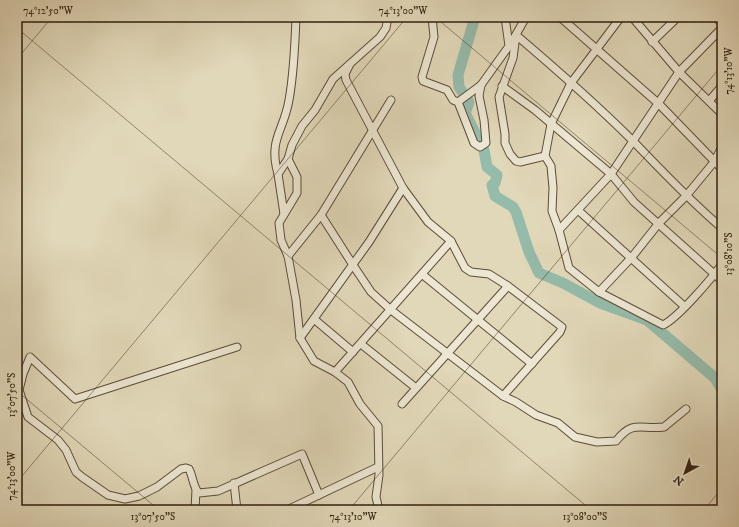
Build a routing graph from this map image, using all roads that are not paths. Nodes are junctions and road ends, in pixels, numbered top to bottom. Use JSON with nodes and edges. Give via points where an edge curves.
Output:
{"nodes":[{"id":1,"x":296,"y":17,"type":"edge"},
{"id":2,"x":388,"y":17,"type":"edge"},
{"id":3,"x":432,"y":17,"type":"edge"},
{"id":4,"x":505,"y":17,"type":"edge"},
{"id":5,"x":526,"y":17,"type":"edge"},
{"id":6,"x":560,"y":17,"type":"edge"},
{"id":7,"x":621,"y":17,"type":"edge"},
{"id":8,"x":632,"y":17,"type":"edge"},
{"id":9,"x":678,"y":17,"type":"edge"},
{"id":10,"x":715,"y":17,"type":"edge"},
{"id":11,"x":568,"y":20,"type":"edge"},
{"id":12,"x":722,"y":23,"type":"edge"},
{"id":13,"x":722,"y":28,"type":"edge"},
{"id":14,"x":516,"y":35,"type":"junction"},
{"id":15,"x":652,"y":42,"type":"junction"},
{"id":16,"x":509,"y":46,"type":"junction"},
{"id":17,"x":597,"y":48,"type":"junction"},
{"id":18,"x":351,"y":63,"type":"junction"},
{"id":19,"x":679,"y":72,"type":"junction"},
{"id":20,"x":571,"y":83,"type":"junction"},
{"id":21,"x":481,"y":85,"type":"junction"},
{"id":22,"x":502,"y":86,"type":"junction"},
{"id":23,"x":722,"y":86,"type":"edge"},
{"id":24,"x":391,"y":100,"type":"dead end"},
{"id":25,"x":709,"y":101,"type":"junction"},
{"id":26,"x":458,"y":102,"type":"junction"},
{"id":27,"x":660,"y":104,"type":"junction"},
{"id":28,"x":722,"y":114,"type":"edge"},
{"id":29,"x":551,"y":124,"type":"junction"},
{"id":30,"x":372,"y":130,"type":"junction"},
{"id":31,"x":632,"y":141,"type":"junction"},
{"id":32,"x":722,"y":147,"type":"edge"},
{"id":33,"x":545,"y":156,"type":"junction"},
{"id":34,"x":722,"y":158,"type":"edge"},
{"id":35,"x":288,"y":159,"type":"junction"},
{"id":36,"x":714,"y":162,"type":"junction"},
{"id":37,"x":722,"y":169,"type":"edge"},
{"id":38,"x":278,"y":174,"type":"junction"},
{"id":39,"x":611,"y":174,"type":"junction"},
{"id":40,"x":403,"y":188,"type":"junction"},
{"id":41,"x":686,"y":196,"type":"junction"},
{"id":42,"x":579,"y":211,"type":"junction"},
{"id":43,"x":284,"y":214,"type":"junction"},
{"id":44,"x":321,"y":215,"type":"junction"},
{"id":45,"x":659,"y":224,"type":"junction"},
{"id":46,"x":722,"y":228,"type":"edge"},
{"id":47,"x":559,"y":230,"type":"junction"},
{"id":48,"x":451,"y":241,"type":"junction"},
{"id":49,"x":288,"y":256,"type":"junction"},
{"id":50,"x":632,"y":257,"type":"junction"},
{"id":51,"x":722,"y":264,"type":"edge"},
{"id":52,"x":352,"y":265,"type":"junction"},
{"id":53,"x":714,"y":274,"type":"junction"},
{"id":54,"x":423,"y":275,"type":"junction"},
{"id":55,"x":722,"y":281,"type":"edge"},
{"id":56,"x":508,"y":286,"type":"junction"},
{"id":57,"x":599,"y":292,"type":"junction"},
{"id":58,"x":684,"y":306,"type":"junction"},
{"id":59,"x":391,"y":310,"type":"junction"},
{"id":60,"x":314,"y":319,"type":"junction"},
{"id":61,"x":478,"y":320,"type":"junction"},
{"id":62,"x":300,"y":338,"type":"junction"},
{"id":63,"x":361,"y":344,"type":"junction"},
{"id":64,"x":236,"y":348,"type":"dead end"},
{"id":65,"x":353,"y":352,"type":"junction"},
{"id":66,"x":446,"y":353,"type":"junction"},
{"id":67,"x":532,"y":364,"type":"junction"},
{"id":68,"x":336,"y":372,"type":"junction"},
{"id":69,"x":416,"y":388,"type":"junction"},
{"id":70,"x":503,"y":396,"type":"junction"},
{"id":71,"x":402,"y":404,"type":"dead end"},
{"id":72,"x":686,"y":409,"type":"dead end"},
{"id":73,"x":378,"y":467,"type":"junction"},
{"id":74,"x":234,"y":483,"type":"junction"},
{"id":75,"x":196,"y":490,"type":"junction"},
{"id":76,"x":319,"y":495,"type":"junction"},
{"id":77,"x":195,"y":510,"type":"edge"},
{"id":78,"x":237,"y":510,"type":"edge"},
{"id":79,"x":287,"y":510,"type":"edge"},
{"id":80,"x":379,"y":510,"type":"edge"}],
"edges":[{"from":1,"to":38,"type":"street","via":[[290,94],[286,114],[275,141],[274,162]]},
{"from":2,"to":18,"type":"street","via":[[386,28],[380,38]]},
{"from":3,"to":26,"type":"street","via":[[434,37],[423,81],[447,90],[453,100]]},
{"from":4,"to":16,"type":"street"},
{"from":5,"to":14,"type":"street"},
{"from":6,"to":11,"type":"street"},
{"from":7,"to":17,"type":"street"},
{"from":8,"to":15,"type":"street"},
{"from":9,"to":15,"type":"street"},
{"from":10,"to":12,"type":"street"},
{"from":11,"to":17,"type":"street"},
{"from":13,"to":19,"type":"street"},
{"from":14,"to":16,"type":"street"},
{"from":14,"to":20,"type":"street"},
{"from":14,"to":22,"type":"street","via":[[512,58]]},
{"from":15,"to":19,"type":"street"},
{"from":16,"to":21,"type":"street"},
{"from":17,"to":20,"type":"street"},
{"from":17,"to":27,"type":"street"},
{"from":18,"to":30,"type":"street","via":[[345,74],[346,80]]},
{"from":18,"to":35,"type":"street","via":[[325,90],[316,110],[302,126]]},
{"from":19,"to":25,"type":"street"},
{"from":19,"to":27,"type":"street"},
{"from":20,"to":29,"type":"street"},
{"from":20,"to":31,"type":"street"},
{"from":21,"to":26,"type":"street"},
{"from":21,"to":26,"type":"street","via":[[479,96],[486,132],[486,143],[482,146],[474,143]]},
{"from":22,"to":29,"type":"street"},
{"from":22,"to":33,"type":"street","via":[[500,106],[505,143],[510,154],[520,162]]},
{"from":23,"to":25,"type":"street"},
{"from":24,"to":30,"type":"street"},
{"from":25,"to":28,"type":"street"},
{"from":27,"to":31,"type":"street"},
{"from":27,"to":36,"type":"street"},
{"from":29,"to":33,"type":"street"},
{"from":29,"to":39,"type":"street"},
{"from":30,"to":40,"type":"street"},
{"from":30,"to":44,"type":"street"},
{"from":31,"to":39,"type":"street"},
{"from":31,"to":41,"type":"street"},
{"from":32,"to":36,"type":"street"},
{"from":33,"to":47,"type":"street","via":[[551,166],[552,211]]},
{"from":34,"to":36,"type":"street"},
{"from":35,"to":38,"type":"street"},
{"from":35,"to":43,"type":"street","via":[[298,182],[295,198]]},
{"from":36,"to":37,"type":"street"},
{"from":36,"to":41,"type":"street"},
{"from":38,"to":43,"type":"street"},
{"from":39,"to":42,"type":"street"},
{"from":39,"to":45,"type":"street","via":[[634,202]]},
{"from":40,"to":48,"type":"street","via":[[428,222]]},
{"from":40,"to":52,"type":"street"},
{"from":41,"to":45,"type":"street"},
{"from":41,"to":46,"type":"street"},
{"from":42,"to":47,"type":"street"},
{"from":42,"to":50,"type":"street"},
{"from":43,"to":49,"type":"street","via":[[279,223],[279,233]]},
{"from":44,"to":49,"type":"street"},
{"from":44,"to":52,"type":"street"},
{"from":45,"to":50,"type":"street"},
{"from":45,"to":53,"type":"street"},
{"from":47,"to":57,"type":"street","via":[[569,268]]},
{"from":48,"to":54,"type":"street"},
{"from":48,"to":56,"type":"street","via":[[468,271],[489,274]]},
{"from":49,"to":62,"type":"street"},
{"from":50,"to":57,"type":"street"},
{"from":50,"to":58,"type":"street"},
{"from":51,"to":53,"type":"street"},
{"from":52,"to":59,"type":"street","via":[[372,292]]},
{"from":52,"to":60,"type":"street"},
{"from":53,"to":55,"type":"street"},
{"from":53,"to":58,"type":"street"},
{"from":54,"to":59,"type":"street"},
{"from":54,"to":61,"type":"street"},
{"from":56,"to":61,"type":"street"},
{"from":56,"to":67,"type":"street","via":[[562,327]]},
{"from":57,"to":58,"type":"street","via":[[663,325]]},
{"from":59,"to":63,"type":"street"},
{"from":59,"to":66,"type":"street"},
{"from":60,"to":62,"type":"street"},
{"from":60,"to":65,"type":"street"},
{"from":61,"to":66,"type":"street"},
{"from":61,"to":67,"type":"street"},
{"from":62,"to":68,"type":"street","via":[[314,361]]},
{"from":63,"to":65,"type":"street"},
{"from":63,"to":69,"type":"street"},
{"from":64,"to":75,"type":"street","via":[[79,399],[72,398],[30,357],[20,384],[19,390],[28,417],[58,440],[66,450],[76,472],[108,495],[124,499],[139,496],[186,468],[189,468],[192,474]]},
{"from":65,"to":68,"type":"street"},
{"from":66,"to":69,"type":"street"},
{"from":66,"to":70,"type":"street"},
{"from":67,"to":70,"type":"street"},
{"from":68,"to":73,"type":"street","via":[[348,382],[360,404],[378,426]]},
{"from":69,"to":71,"type":"street"},
{"from":70,"to":72,"type":"street","via":[[536,415],[558,423],[575,437],[597,442],[616,441],[626,430],[636,426],[664,427]]},
{"from":73,"to":76,"type":"street"},
{"from":73,"to":80,"type":"street","via":[[376,497]]},
{"from":74,"to":75,"type":"street","via":[[218,491],[203,494]]},
{"from":74,"to":76,"type":"street","via":[[302,454]]},
{"from":74,"to":78,"type":"street"},
{"from":75,"to":77,"type":"street"},
{"from":76,"to":79,"type":"street"}]}
